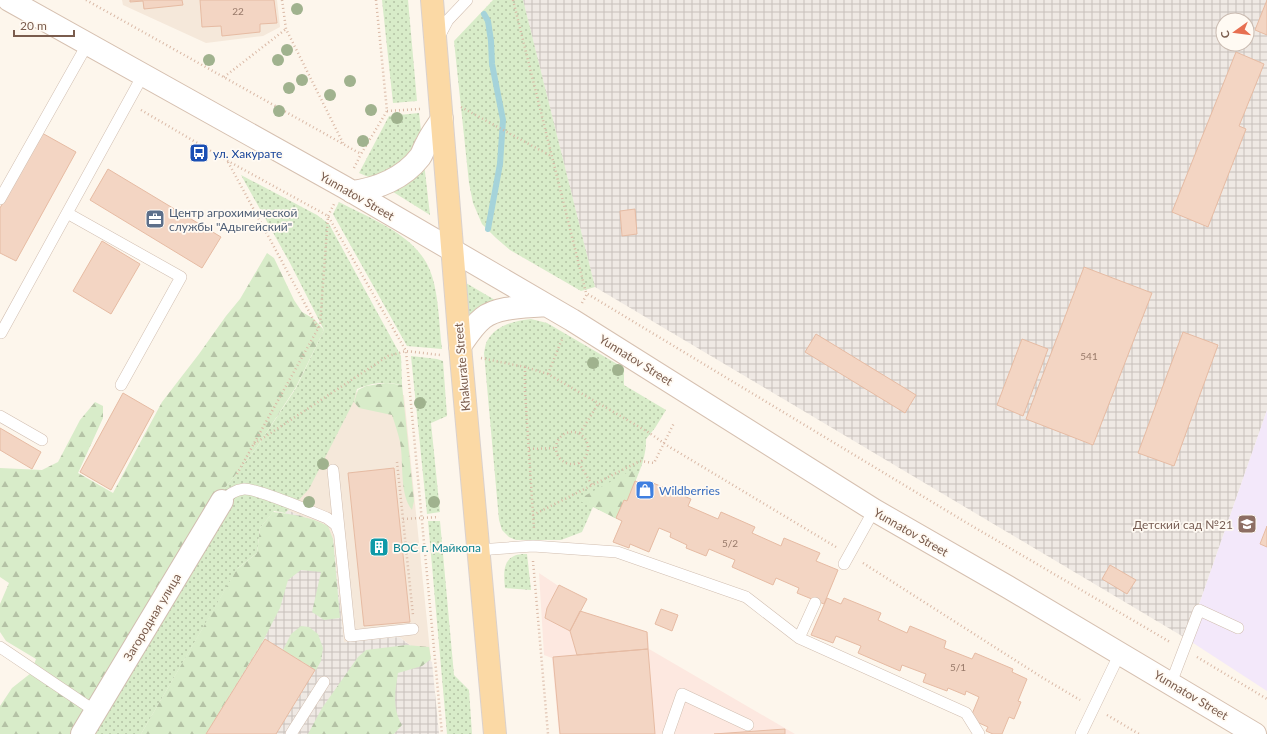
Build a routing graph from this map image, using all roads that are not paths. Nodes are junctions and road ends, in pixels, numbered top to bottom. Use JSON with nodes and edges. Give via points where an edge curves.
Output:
{"nodes":[{"id":1,"x":9,"y":0,"type":"edge"},
{"id":2,"x":432,"y":0,"type":"edge"},
{"id":3,"x":467,"y":0,"type":"edge"},
{"id":4,"x":88,"y":43,"type":"junction"},
{"id":5,"x":436,"y":51,"type":"junction"},
{"id":6,"x":143,"y":75,"type":"junction"},
{"id":7,"x":442,"y":119,"type":"junction"},
{"id":8,"x":352,"y":192,"type":"junction"},
{"id":9,"x":0,"y":199,"type":"edge"},
{"id":10,"x":67,"y":213,"type":"junction"},
{"id":11,"x":452,"y":250,"type":"junction"},
{"id":12,"x":546,"y":305,"type":"junction"},
{"id":13,"x":1,"y":333,"type":"edge"},
{"id":14,"x":461,"y":351,"type":"junction"},
{"id":15,"x":121,"y":384,"type":"dead end"},
{"id":16,"x":0,"y":416,"type":"edge"},
{"id":17,"x":42,"y":440,"type":"dead end"},
{"id":18,"x":333,"y":470,"type":"dead end"},
{"id":19,"x":222,"y":501,"type":"joint"},
{"id":20,"x":874,"y":510,"type":"junction"},
{"id":21,"x":340,"y":537,"type":"junction"},
{"id":22,"x":478,"y":550,"type":"junction"},
{"id":23,"x":844,"y":564,"type":"dead end"},
{"id":24,"x":815,"y":603,"type":"dead end"},
{"id":25,"x":1238,"y":628,"type":"dead end"},
{"id":26,"x":413,"y":629,"type":"road end"},
{"id":27,"x":799,"y":638,"type":"junction"},
{"id":28,"x":0,"y":647,"type":"edge"},
{"id":29,"x":1120,"y":653,"type":"junction"},
{"id":30,"x":324,"y":682,"type":"dead end"},
{"id":31,"x":1171,"y":683,"type":"junction"},
{"id":32,"x":95,"y":711,"type":"junction"},
{"id":33,"x":748,"y":725,"type":"dead end"},
{"id":34,"x":82,"y":734,"type":"edge"},
{"id":35,"x":291,"y":734,"type":"edge"},
{"id":36,"x":495,"y":734,"type":"edge"},
{"id":37,"x":668,"y":734,"type":"edge"},
{"id":38,"x":979,"y":734,"type":"edge"},
{"id":39,"x":1081,"y":734,"type":"edge"},
{"id":40,"x":1255,"y":734,"type":"edge"}],
"edges":[{"from":1,"to":4,"type":"main road","name":"Yunnatov Street"},
{"from":2,"to":5,"type":"main road","name":"Khakurate Street"},
{"from":3,"to":5,"type":"lane","via":[[444,26]]},
{"from":4,"to":6,"type":"main road","name":"Yunnatov Street"},
{"from":4,"to":9,"type":"lane"},
{"from":5,"to":7,"type":"main road","name":"Khakurate Street"},
{"from":6,"to":8,"type":"main road","name":"Yunnatov Street"},
{"from":6,"to":10,"type":"lane"},
{"from":7,"to":8,"type":"main road","via":[[420,156],[399,176],[370,188]]},
{"from":7,"to":11,"type":"main road","name":"Khakurate Street"},
{"from":8,"to":11,"type":"main road","name":"Yunnatov Street"},
{"from":10,"to":13,"type":"lane"},
{"from":10,"to":15,"type":"lane","via":[[182,277]]},
{"from":11,"to":12,"type":"main road","name":"Yunnatov Street"},
{"from":11,"to":14,"type":"main road","name":"Khakurate Street"},
{"from":12,"to":14,"type":"main road","via":[[504,310],[484,317],[476,325]]},
{"from":12,"to":20,"type":"main road","name":"Yunnatov Street"},
{"from":14,"to":22,"type":"main road","name":"Khakurate Street"},
{"from":16,"to":17,"type":"lane"},
{"from":18,"to":21,"type":"lane"},
{"from":19,"to":21,"type":"lane","via":[[233,492],[246,489],[258,492],[327,518],[336,525]]},
{"from":19,"to":32,"type":"main road","name":"Загородная улица"},
{"from":20,"to":23,"type":"lane"},
{"from":20,"to":29,"type":"main road","name":"Yunnatov Street"},
{"from":21,"to":26,"type":"lane","via":[[350,636]]},
{"from":22,"to":27,"type":"lane","via":[[533,546],[617,552],[746,597]]},
{"from":22,"to":36,"type":"main road","name":"Khakurate Street"},
{"from":24,"to":27,"type":"lane"},
{"from":25,"to":31,"type":"lane","via":[[1199,610]]},
{"from":27,"to":38,"type":"lane","via":[[966,713]]},
{"from":28,"to":32,"type":"lane"},
{"from":29,"to":31,"type":"main road","name":"Yunnatov Street"},
{"from":29,"to":39,"type":"lane"},
{"from":30,"to":35,"type":"lane"},
{"from":31,"to":40,"type":"main road","name":"Yunnatov Street"},
{"from":32,"to":34,"type":"main road","name":"Загородная улица"},
{"from":33,"to":37,"type":"lane","via":[[682,694]]}]}
